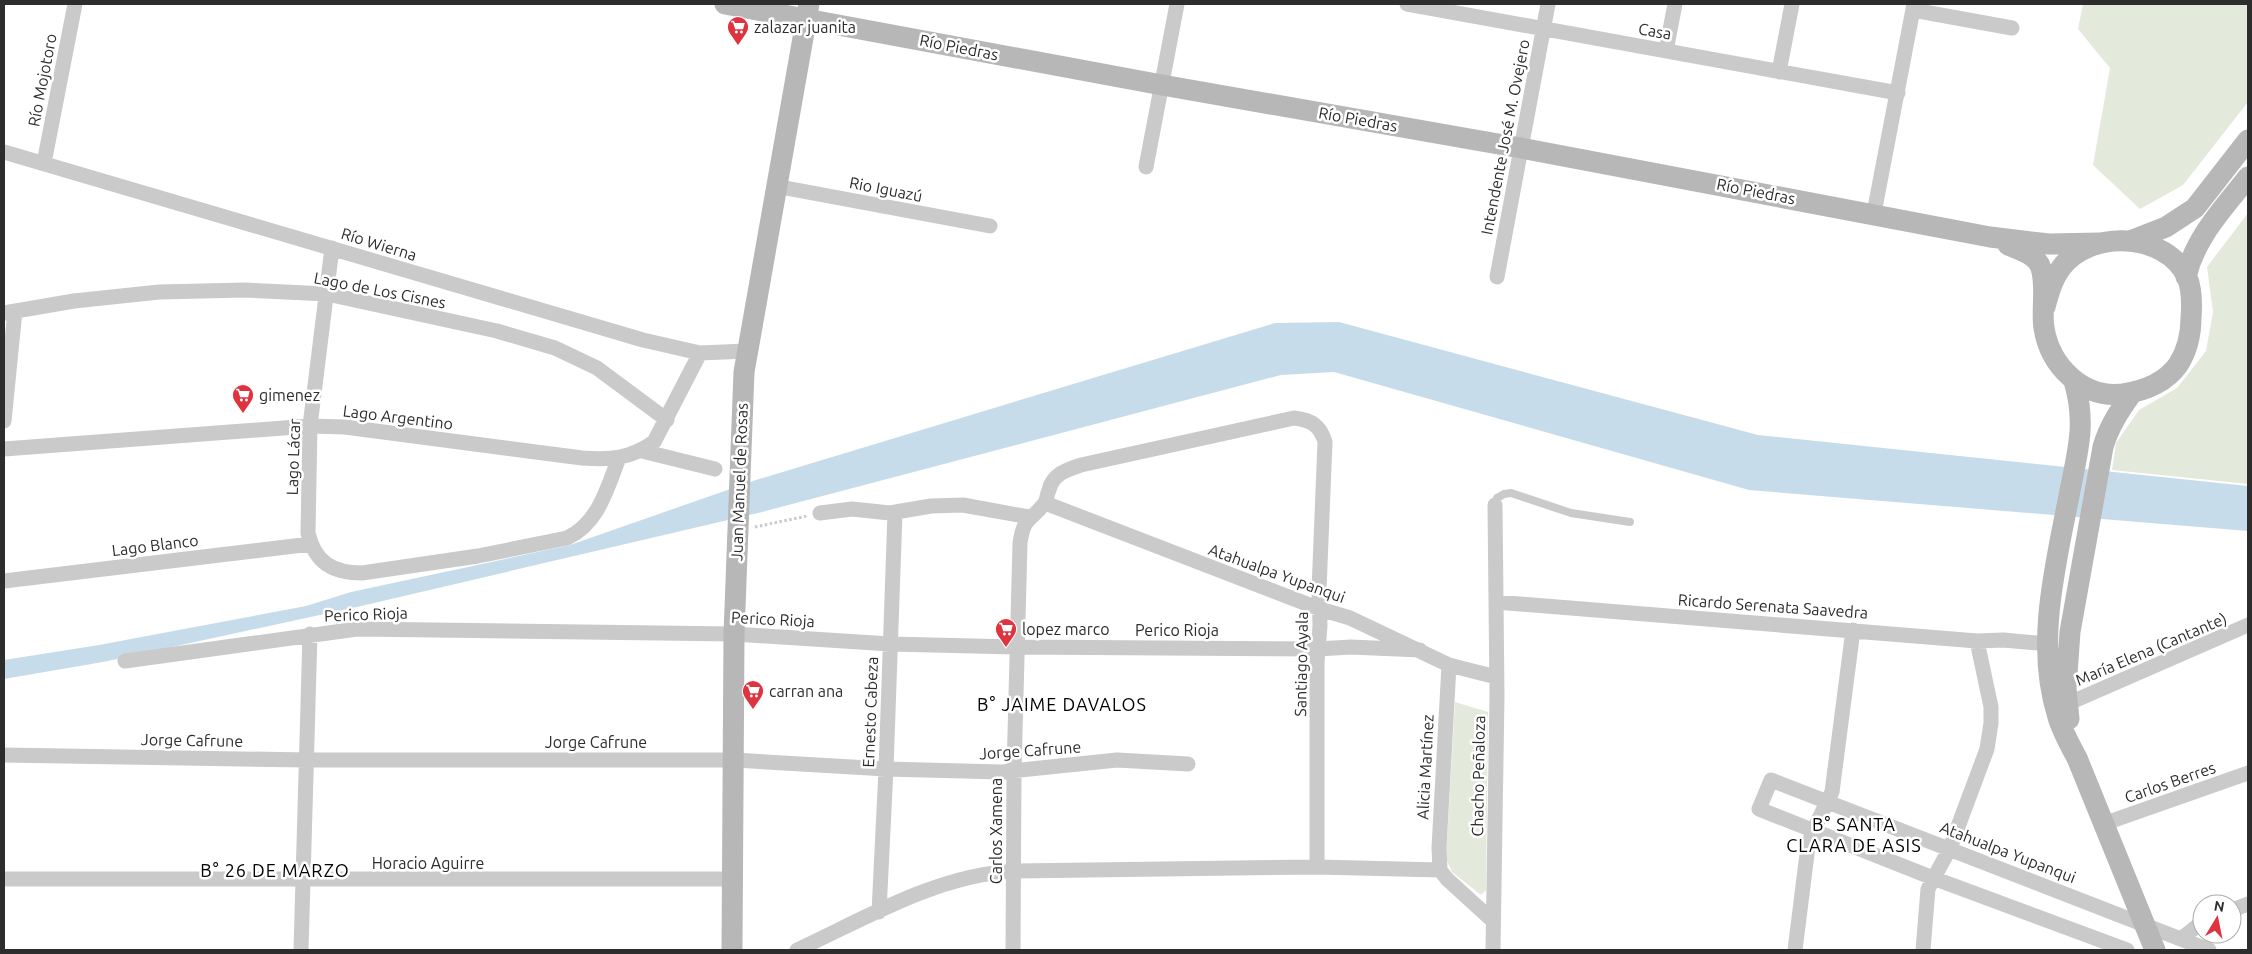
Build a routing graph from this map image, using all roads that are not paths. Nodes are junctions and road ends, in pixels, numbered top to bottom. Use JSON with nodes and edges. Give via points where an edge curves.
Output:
{"nodes":[{"id":1,"x":75,"y":4,"type":"edge"},
{"id":2,"x":725,"y":4,"type":"edge"},
{"id":3,"x":1177,"y":4,"type":"edge"},
{"id":4,"x":1406,"y":4,"type":"edge"},
{"id":5,"x":1548,"y":4,"type":"edge"},
{"id":6,"x":1675,"y":4,"type":"edge"},
{"id":7,"x":1792,"y":4,"type":"edge"},
{"id":8,"x":1424,"y":5,"type":"edge"},
{"id":9,"x":1913,"y":7,"type":"edge"},
{"id":10,"x":808,"y":11,"type":"edge"},
{"id":11,"x":2012,"y":28,"type":"dead end"},
{"id":12,"x":1543,"y":30,"type":"junction"},
{"id":13,"x":1666,"y":51,"type":"junction"},
{"id":14,"x":1779,"y":72,"type":"junction"},
{"id":15,"x":1162,"y":84,"type":"junction"},
{"id":16,"x":1898,"y":93,"type":"junction"},
{"id":17,"x":2248,"y":140,"type":"edge"},
{"id":18,"x":1521,"y":148,"type":"junction"},
{"id":19,"x":4,"y":152,"type":"edge"},
{"id":20,"x":44,"y":163,"type":"junction"},
{"id":21,"x":1146,"y":167,"type":"dead end"},
{"id":22,"x":2248,"y":177,"type":"edge"},
{"id":23,"x":776,"y":186,"type":"junction"},
{"id":24,"x":1874,"y":214,"type":"junction"},
{"id":25,"x":990,"y":226,"type":"dead end"},
{"id":26,"x":1990,"y":237,"type":"junction"},
{"id":27,"x":2130,"y":241,"type":"junction"},
{"id":28,"x":2100,"y":243,"type":"junction"},
{"id":29,"x":332,"y":248,"type":"junction"},
{"id":30,"x":1497,"y":277,"type":"dead end"},
{"id":31,"x":2186,"y":277,"type":"junction"},
{"id":32,"x":327,"y":294,"type":"junction"},
{"id":33,"x":2045,"y":307,"type":"junction"},
{"id":34,"x":9,"y":312,"type":"edge"},
{"id":35,"x":747,"y":351,"type":"junction"},
{"id":36,"x":700,"y":353,"type":"junction"},
{"id":37,"x":2074,"y":381,"type":"junction"},
{"id":38,"x":2132,"y":393,"type":"junction"},
{"id":39,"x":667,"y":420,"type":"junction"},
{"id":40,"x":4,"y":421,"type":"edge"},
{"id":41,"x":310,"y":426,"type":"junction"},
{"id":42,"x":4,"y":449,"type":"edge"},
{"id":43,"x":642,"y":450,"type":"junction"},
{"id":44,"x":619,"y":458,"type":"junction"},
{"id":45,"x":715,"y":469,"type":"dead end"},
{"id":46,"x":1046,"y":503,"type":"junction"},
{"id":47,"x":1494,"y":505,"type":"joint"},
{"id":48,"x":820,"y":513,"type":"road end"},
{"id":49,"x":895,"y":513,"type":"junction"},
{"id":50,"x":1029,"y":517,"type":"junction"},
{"id":51,"x":1630,"y":522,"type":"dead end"},
{"id":52,"x":311,"y":544,"type":"junction"},
{"id":53,"x":4,"y":581,"type":"edge"},
{"id":54,"x":1496,"y":602,"type":"junction"},
{"id":55,"x":1320,"y":609,"type":"junction"},
{"id":56,"x":2248,"y":625,"type":"edge"},
{"id":57,"x":1854,"y":630,"type":"junction"},
{"id":58,"x":310,"y":634,"type":"junction"},
{"id":59,"x":734,"y":634,"type":"junction"},
{"id":60,"x":1977,"y":641,"type":"junction"},
{"id":61,"x":890,"y":644,"type":"junction"},
{"id":62,"x":2048,"y":644,"type":"junction"},
{"id":63,"x":1016,"y":647,"type":"junction"},
{"id":64,"x":1318,"y":649,"type":"junction"},
{"id":65,"x":1420,"y":650,"type":"junction"},
{"id":66,"x":125,"y":661,"type":"dead end"},
{"id":67,"x":1449,"y":664,"type":"junction"},
{"id":68,"x":1496,"y":677,"type":"junction"},
{"id":69,"x":2067,"y":704,"type":"junction"},
{"id":70,"x":4,"y":755,"type":"edge"},
{"id":71,"x":2077,"y":758,"type":"junction"},
{"id":72,"x":307,"y":760,"type":"junction"},
{"id":73,"x":734,"y":760,"type":"junction"},
{"id":74,"x":1188,"y":764,"type":"dead end"},
{"id":75,"x":886,"y":769,"type":"junction"},
{"id":76,"x":1014,"y":772,"type":"junction"},
{"id":77,"x":2248,"y":773,"type":"edge"},
{"id":78,"x":1828,"y":803,"type":"junction"},
{"id":79,"x":2103,"y":824,"type":"junction"},
{"id":80,"x":1813,"y":831,"type":"junction"},
{"id":81,"x":1950,"y":848,"type":"junction"},
{"id":82,"x":1317,"y":867,"type":"junction"},
{"id":83,"x":1440,"y":870,"type":"junction"},
{"id":84,"x":1014,"y":871,"type":"junction"},
{"id":85,"x":4,"y":878,"type":"edge"},
{"id":86,"x":1933,"y":878,"type":"junction"},
{"id":87,"x":303,"y":880,"type":"junction"},
{"id":88,"x":732,"y":880,"type":"junction"},
{"id":89,"x":879,"y":912,"type":"junction"},
{"id":90,"x":1493,"y":921,"type":"junction"},
{"id":91,"x":2144,"y":924,"type":"junction"},
{"id":92,"x":2192,"y":930,"type":"edge"},
{"id":93,"x":2181,"y":939,"type":"junction"},
{"id":94,"x":301,"y":950,"type":"edge"},
{"id":95,"x":732,"y":950,"type":"edge"},
{"id":96,"x":797,"y":950,"type":"edge"},
{"id":97,"x":1013,"y":950,"type":"edge"},
{"id":98,"x":1493,"y":950,"type":"edge"},
{"id":99,"x":1795,"y":950,"type":"edge"},
{"id":100,"x":1924,"y":950,"type":"edge"},
{"id":101,"x":2127,"y":950,"type":"edge"},
{"id":102,"x":2155,"y":950,"type":"edge"},
{"id":103,"x":2209,"y":950,"type":"edge"}],
"edges":[{"from":1,"to":20,"type":"street","name":"Río Mojotoro"},
{"from":2,"to":10,"type":"street","name":"Río Piedras"},
{"from":3,"to":15,"type":"street"},
{"from":4,"to":8,"type":"street","name":"Casa"},
{"from":5,"to":12,"type":"street","name":"Intendente José M. Ovejero"},
{"from":6,"to":13,"type":"street"},
{"from":7,"to":14,"type":"street"},
{"from":8,"to":12,"type":"street","name":"Casa"},
{"from":9,"to":11,"type":"street"},
{"from":9,"to":16,"type":"street"},
{"from":10,"to":15,"type":"street","name":"Río Piedras"},
{"from":10,"to":23,"type":"street","name":"Juan Manuel de Rosas"},
{"from":12,"to":13,"type":"street","name":"Casa"},
{"from":12,"to":18,"type":"street","name":"Intendente José M. Ovejero"},
{"from":13,"to":14,"type":"street","name":"Casa"},
{"from":14,"to":16,"type":"street","name":"Casa"},
{"from":15,"to":18,"type":"street","name":"Río Piedras"},
{"from":15,"to":21,"type":"street"},
{"from":16,"to":24,"type":"street"},
{"from":17,"to":27,"type":"street","via":[[2195,208],[2166,228]]},
{"from":18,"to":24,"type":"street","name":"Río Piedras"},
{"from":18,"to":30,"type":"street","name":"Intendente José M. Ovejero"},
{"from":19,"to":20,"type":"street","name":"Río Wierna"},
{"from":20,"to":29,"type":"street","name":"Río Wierna"},
{"from":22,"to":31,"type":"street","via":[[2204,233],[2194,250]]},
{"from":23,"to":25,"type":"street","name":"Rio Iguazú"},
{"from":23,"to":35,"type":"street","name":"Juan Manuel de Rosas"},
{"from":24,"to":26,"type":"street","name":"Río Piedras"},
{"from":26,"to":28,"type":"street","via":[[2049,244]]},
{"from":26,"to":33,"type":"street","via":[[2035,258],[2041,267]]},
{"from":27,"to":28,"type":"street"},
{"from":27,"to":31,"type":"street","via":[[2166,255],[2176,262]]},
{"from":28,"to":33,"type":"street","via":[[2072,256],[2061,267]]},
{"from":29,"to":32,"type":"street","name":"Lago Lácar"},
{"from":29,"to":36,"type":"street","name":"Río Wierna","via":[[643,340]]},
{"from":31,"to":38,"type":"street","via":[[2192,309],[2187,349],[2177,366],[2162,380]]},
{"from":32,"to":34,"type":"street","name":"Lago de Los Cisnes","via":[[245,290],[159,292]]},
{"from":32,"to":39,"type":"street","name":"Lago de Los Cisnes","via":[[497,331],[556,348],[597,368]]},
{"from":32,"to":41,"type":"street","name":"Lago Lácar"},
{"from":33,"to":37,"type":"street","via":[[2044,327],[2049,348]]},
{"from":34,"to":40,"type":"street"},
{"from":35,"to":36,"type":"street","name":"Río Wierna"},
{"from":35,"to":59,"type":"street","name":"Juan Manuel de Rosas"},
{"from":36,"to":39,"type":"street","name":"Lago Argentino"},
{"from":37,"to":38,"type":"street","via":[[2087,390],[2100,393]]},
{"from":37,"to":62,"type":"street","via":[[2082,414],[2080,440],[2060,542]]},
{"from":38,"to":69,"type":"street","via":[[2114,418],[2103,446],[2070,632]]},
{"from":39,"to":43,"type":"street","name":"Lago Argentino","via":[[654,442]]},
{"from":41,"to":42,"type":"street","name":"Lago Argentino"},
{"from":41,"to":44,"type":"street","name":"Lago Argentino","via":[[345,427],[582,458]]},
{"from":41,"to":52,"type":"street","name":"Lago Lácar","via":[[308,533]]},
{"from":43,"to":44,"type":"street","name":"Lago Argentino"},
{"from":43,"to":45,"type":"street"},
{"from":44,"to":52,"type":"street","via":[[590,522],[568,538],[478,556],[346,573],[331,568]]},
{"from":46,"to":50,"type":"street"},
{"from":46,"to":55,"type":"street","name":"Atahualpa Yupanqui"},
{"from":46,"to":55,"type":"street","name":"Santiago Ayala","via":[[1051,482],[1057,475],[1081,465],[1294,418],[1308,420],[1322,432],[1325,442]]},
{"from":47,"to":51,"type":"lane","via":[[1497,498],[1511,493],[1565,512]]},
{"from":47,"to":54,"type":"street","name":"Chacho Peñaloza"},
{"from":48,"to":49,"type":"street","via":[[852,509]]},
{"from":49,"to":50,"type":"street","via":[[930,506],[963,505]]},
{"from":49,"to":61,"type":"street","name":"Ernesto Cabeza"},
{"from":50,"to":63,"type":"street","name":"Carlos Xamena","via":[[1022,529],[1020,543]]},
{"from":52,"to":53,"type":"street","name":"Lago Blanco"},
{"from":54,"to":57,"type":"street","name":"Ricardo Serenata Saavedra"},
{"from":54,"to":68,"type":"street","name":"Chacho Peñaloza"},
{"from":55,"to":64,"type":"street","name":"Santiago Ayala"},
{"from":55,"to":65,"type":"street","name":"Atahualpa Yupanqui","via":[[1350,618]]},
{"from":56,"to":69,"type":"street","name":"María Elena (Cantante)"},
{"from":57,"to":60,"type":"street","name":"Ricardo Serenata Saavedra"},
{"from":57,"to":78,"type":"street"},
{"from":58,"to":59,"type":"street","name":"Perico Rioja","via":[[358,629]]},
{"from":58,"to":66,"type":"street","name":"Perico Rioja"},
{"from":58,"to":72,"type":"street"},
{"from":59,"to":61,"type":"street","name":"Perico Rioja"},
{"from":59,"to":73,"type":"street","name":"Juan Manuel de Rosas"},
{"from":60,"to":62,"type":"street","name":"Ricardo Serenata Saavedra"},
{"from":60,"to":81,"type":"street","via":[[1991,707],[1990,736]]},
{"from":61,"to":63,"type":"street","name":"Perico Rioja"},
{"from":61,"to":75,"type":"street","name":"Ernesto Cabeza"},
{"from":62,"to":71,"type":"street","via":[[2057,715]]},
{"from":63,"to":64,"type":"street","name":"Perico Rioja"},
{"from":63,"to":76,"type":"street","name":"Carlos Xamena"},
{"from":64,"to":65,"type":"street","name":"Perico Rioja"},
{"from":64,"to":82,"type":"street","name":"Santiago Ayala"},
{"from":65,"to":67,"type":"street","name":"Atahualpa Yupanqui"},
{"from":67,"to":68,"type":"street","name":"Atahualpa Yupanqui"},
{"from":67,"to":83,"type":"street","name":"Alicia Martínez"},
{"from":68,"to":90,"type":"street","name":"Chacho Peñaloza"},
{"from":69,"to":71,"type":"street"},
{"from":70,"to":72,"type":"street","name":"Jorge Cafrune"},
{"from":71,"to":79,"type":"street"},
{"from":72,"to":73,"type":"street","name":"Jorge Cafrune"},
{"from":72,"to":87,"type":"street"},
{"from":73,"to":75,"type":"street","name":"Jorge Cafrune"},
{"from":73,"to":88,"type":"street","name":"Juan Manuel de Rosas"},
{"from":74,"to":76,"type":"street","name":"Jorge Cafrune","via":[[1117,760]]},
{"from":75,"to":76,"type":"street","name":"Jorge Cafrune"},
{"from":75,"to":89,"type":"street","name":"Ernesto Cabeza"},
{"from":76,"to":84,"type":"street","name":"Carlos Xamena"},
{"from":77,"to":79,"type":"street","name":"Carlos Berres"},
{"from":78,"to":80,"type":"street"},
{"from":78,"to":80,"type":"street","name":"Atahualpa Yupanqui","via":[[1771,780],[1759,810]]},
{"from":78,"to":81,"type":"street","name":"Atahualpa Yupanqui"},
{"from":79,"to":91,"type":"street"},
{"from":80,"to":86,"type":"street","name":"Atahualpa Yupanqui"},
{"from":80,"to":99,"type":"street"},
{"from":81,"to":86,"type":"street"},
{"from":81,"to":91,"type":"street","name":"Atahualpa Yupanqui"},
{"from":82,"to":83,"type":"street"},
{"from":82,"to":84,"type":"street"},
{"from":83,"to":90,"type":"street"},
{"from":84,"to":89,"type":"street","via":[[969,876]]},
{"from":84,"to":97,"type":"street","name":"Carlos Xamena"},
{"from":85,"to":87,"type":"street","name":"Horacio Aguirre"},
{"from":86,"to":100,"type":"street","via":[[1928,889]]},
{"from":86,"to":101,"type":"street","name":"Atahualpa Yupanqui"},
{"from":87,"to":88,"type":"street","name":"Horacio Aguirre"},
{"from":87,"to":94,"type":"street"},
{"from":88,"to":95,"type":"street","name":"Juan Manuel de Rosas"},
{"from":89,"to":96,"type":"street"},
{"from":90,"to":98,"type":"street","name":"Chacho Peñaloza"},
{"from":91,"to":93,"type":"street","name":"Atahualpa Yupanqui"},
{"from":91,"to":102,"type":"street"},
{"from":92,"to":93,"type":"street"},
{"from":93,"to":103,"type":"street","name":"Atahualpa Yupanqui"}]}
